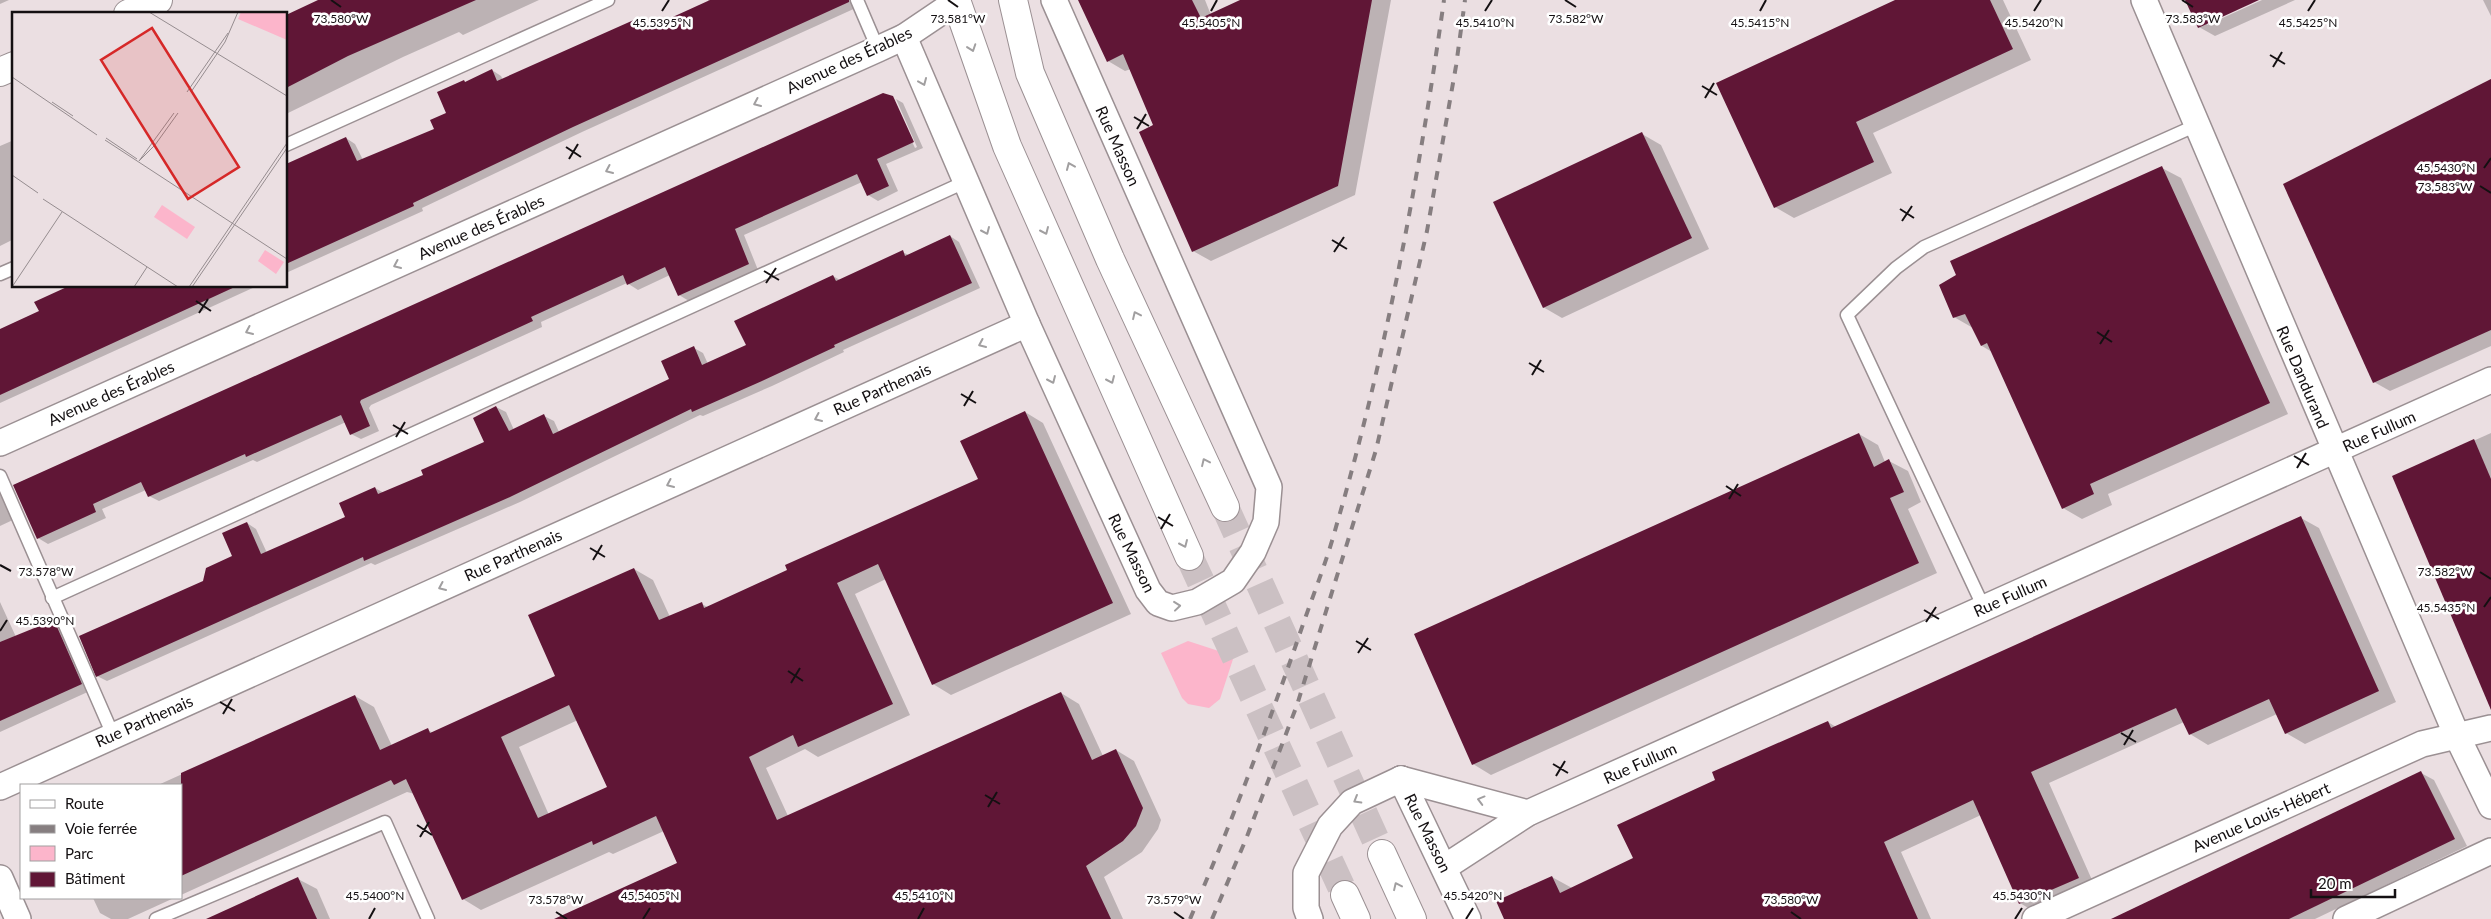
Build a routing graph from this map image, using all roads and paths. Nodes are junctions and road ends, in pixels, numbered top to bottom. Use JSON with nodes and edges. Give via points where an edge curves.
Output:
{"nodes":[{"id":1,"x":158,"y":0,"type":"edge"},
{"id":2,"x":608,"y":0,"type":"edge"},
{"id":3,"x":857,"y":0,"type":"edge"},
{"id":4,"x":1013,"y":0,"type":"edge"},
{"id":5,"x":1054,"y":0,"type":"edge"},
{"id":6,"x":2144,"y":0,"type":"edge"},
{"id":7,"x":956,"y":1,"type":"edge"},
{"id":8,"x":132,"y":12,"type":"edge"},
{"id":9,"x":904,"y":37,"type":"junction"},
{"id":10,"x":878,"y":49,"type":"junction"},
{"id":11,"x":12,"y":67,"type":"edge"},
{"id":12,"x":0,"y":72,"type":"edge"},
{"id":13,"x":2197,"y":125,"type":"junction"},
{"id":14,"x":288,"y":144,"type":"edge"},
{"id":15,"x":965,"y":182,"type":"junction"},
{"id":16,"x":12,"y":269,"type":"edge"},
{"id":17,"x":0,"y":274,"type":"edge"},
{"id":18,"x":1027,"y":324,"type":"junction"},
{"id":19,"x":2491,"y":380,"type":"edge"},
{"id":20,"x":0,"y":443,"type":"edge"},
{"id":21,"x":2334,"y":451,"type":"junction"},
{"id":22,"x":0,"y":476,"type":"edge"},
{"id":23,"x":1225,"y":507,"type":"tunnel mouth"},
{"id":24,"x":1189,"y":556,"type":"tunnel mouth"},
{"id":25,"x":52,"y":598,"type":"junction"},
{"id":26,"x":1984,"y":608,"type":"junction"},
{"id":27,"x":2491,"y":728,"type":"edge"},
{"id":28,"x":113,"y":735,"type":"junction"},
{"id":29,"x":2457,"y":736,"type":"junction"},
{"id":30,"x":1401,"y":779,"type":"junction"},
{"id":31,"x":0,"y":787,"type":"edge"},
{"id":32,"x":2491,"y":806,"type":"edge"},
{"id":33,"x":1528,"y":813,"type":"junction"},
{"id":34,"x":2491,"y":851,"type":"edge"},
{"id":35,"x":1382,"y":854,"type":"tunnel mouth"},
{"id":36,"x":1445,"y":867,"type":"junction"},
{"id":37,"x":0,"y":878,"type":"edge"},
{"id":38,"x":18,"y":919,"type":"edge"},
{"id":39,"x":156,"y":919,"type":"edge"},
{"id":40,"x":428,"y":919,"type":"edge"},
{"id":41,"x":1310,"y":919,"type":"edge"},
{"id":42,"x":1412,"y":919,"type":"edge"},
{"id":43,"x":1468,"y":919,"type":"edge"},
{"id":44,"x":2035,"y":919,"type":"edge"},
{"id":45,"x":2346,"y":919,"type":"edge"}],
"edges":[{"from":1,"to":8,"type":"street"},
{"from":2,"to":14,"type":"lane"},
{"from":3,"to":10,"type":"lane"},
{"from":23,"to":4,"type":"street","one_way":true,"via":[[1110,258],[1030,73]]},
{"from":18,"to":5,"type":"street","name":"Rue Masson","one_way":true,"via":[[1148,590],[1158,603],[1172,608],[1197,602],[1233,581],[1254,552],[1266,522],[1269,487]]},
{"from":6,"to":13,"type":"street","name":"Rue Dandurand"},
{"from":7,"to":9,"type":"street","name":"Avenue des Érables"},
{"from":7,"to":24,"type":"street","one_way":true,"via":[[1007,146]]},
{"from":9,"to":10,"type":"street","name":"Avenue des Érables"},
{"from":9,"to":15,"type":"street","name":"Rue Masson","one_way":true},
{"from":10,"to":20,"type":"street","name":"Avenue des Érables","one_way":true},
{"from":11,"to":12,"type":"street"},
{"from":13,"to":21,"type":"street","name":"Rue Dandurand"},
{"from":13,"to":26,"type":"lane","via":[[1924,247],[1896,268],[1847,315]]},
{"from":15,"to":18,"type":"street","name":"Rue Masson","one_way":true},
{"from":15,"to":25,"type":"lane"},
{"from":16,"to":17,"type":"lane"},
{"from":18,"to":28,"type":"street","name":"Rue Parthenais","one_way":true},
{"from":19,"to":21,"type":"street","name":"Rue Fullum"},
{"from":21,"to":26,"type":"street","name":"Rue Fullum"},
{"from":21,"to":29,"type":"street","name":"Rue Dandurand"},
{"from":22,"to":25,"type":"lane"},
{"from":25,"to":28,"type":"lane"},
{"from":26,"to":33,"type":"street","name":"Rue Fullum"},
{"from":27,"to":29,"type":"street","name":"Avenue Louis-Hébert"},
{"from":28,"to":31,"type":"street","name":"Rue Parthenais"},
{"from":29,"to":32,"type":"street","name":"Rue Dandurand"},
{"from":29,"to":44,"type":"street","name":"Avenue Louis-Hébert","via":[[2422,744]]},
{"from":33,"to":30,"type":"street","one_way":true},
{"from":30,"to":36,"type":"street","name":"Rue Masson"},
{"from":30,"to":41,"type":"street","name":"Rue Masson","one_way":true,"via":[[1352,802],[1330,826],[1306,873],[1306,908]]},
{"from":33,"to":36,"type":"street","name":"Rue Fullum"},
{"from":34,"to":45,"type":"street"},
{"from":42,"to":35,"type":"street","one_way":true},
{"from":36,"to":43,"type":"street","name":"Rue Masson"},
{"from":37,"to":38,"type":"street"},
{"from":39,"to":40,"type":"lane","via":[[385,822]]}]}
